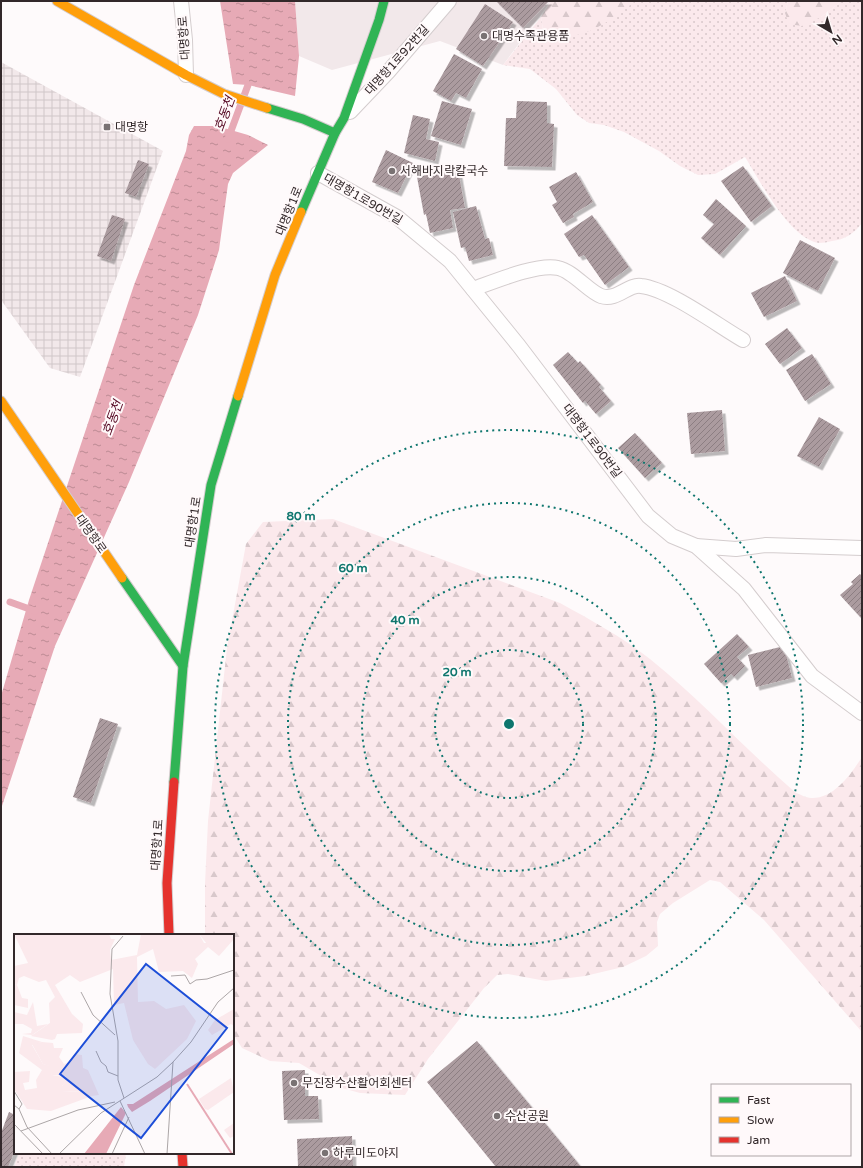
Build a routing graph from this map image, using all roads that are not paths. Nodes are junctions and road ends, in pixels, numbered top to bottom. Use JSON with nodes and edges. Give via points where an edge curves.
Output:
{"nodes":[{"id":1,"x":57,"y":1,"type":"edge"},
{"id":2,"x":181,"y":1,"type":"edge"},
{"id":3,"x":384,"y":1,"type":"edge"},
{"id":4,"x":449,"y":1,"type":"edge"},
{"id":5,"x":186,"y":75,"type":"junction"},
{"id":6,"x":344,"y":118,"type":"junction"},
{"id":7,"x":335,"y":133,"type":"junction"},
{"id":8,"x":318,"y":173,"type":"junction"},
{"id":9,"x":473,"y":289,"type":"junction"},
{"id":10,"x":743,"y":340,"type":"dead end"},
{"id":11,"x":1,"y":401,"type":"edge"},
{"id":12,"x":696,"y":546,"type":"junction"},
{"id":13,"x":862,"y":548,"type":"edge"},
{"id":14,"x":183,"y":666,"type":"junction"},
{"id":15,"x":862,"y":713,"type":"edge"},
{"id":16,"x":170,"y":934,"type":"edge"},
{"id":17,"x":182,"y":1154,"type":"edge"},
{"id":18,"x":183,"y":1167,"type":"edge"}],
"edges":[{"from":1,"to":5,"type":"street"},
{"from":2,"to":5,"type":"lane","name":"대명항로"},
{"from":3,"to":6,"type":"street","name":"대명항1로"},
{"from":4,"to":6,"type":"lane","name":"대명항1로92번길","via":[[388,72]]},
{"from":5,"to":7,"type":"street","via":[[224,94],[303,119]]},
{"from":6,"to":7,"type":"street","name":"대명항1로"},
{"from":7,"to":8,"type":"street","name":"대명항1로"},
{"from":8,"to":9,"type":"lane","name":"대명항1로90번길","via":[[396,217],[450,261]]},
{"from":8,"to":14,"type":"street","name":"대명항1로","via":[[275,275],[211,485]]},
{"from":9,"to":10,"type":"lane","via":[[534,269],[558,268],[581,280],[601,296],[612,297],[639,286],[659,289]]},
{"from":9,"to":12,"type":"lane","name":"대명항1로90번길","via":[[648,516],[672,536]]},
{"from":11,"to":14,"type":"street","name":"대명항로"},
{"from":12,"to":13,"type":"lane","via":[[736,549],[766,545]]},
{"from":12,"to":15,"type":"lane","name":"대명항1로90번길","via":[[744,589],[812,676]]},
{"from":14,"to":16,"type":"street","name":"대명항1로","via":[[166,883]]},
{"from":17,"to":18,"type":"street"}]}
